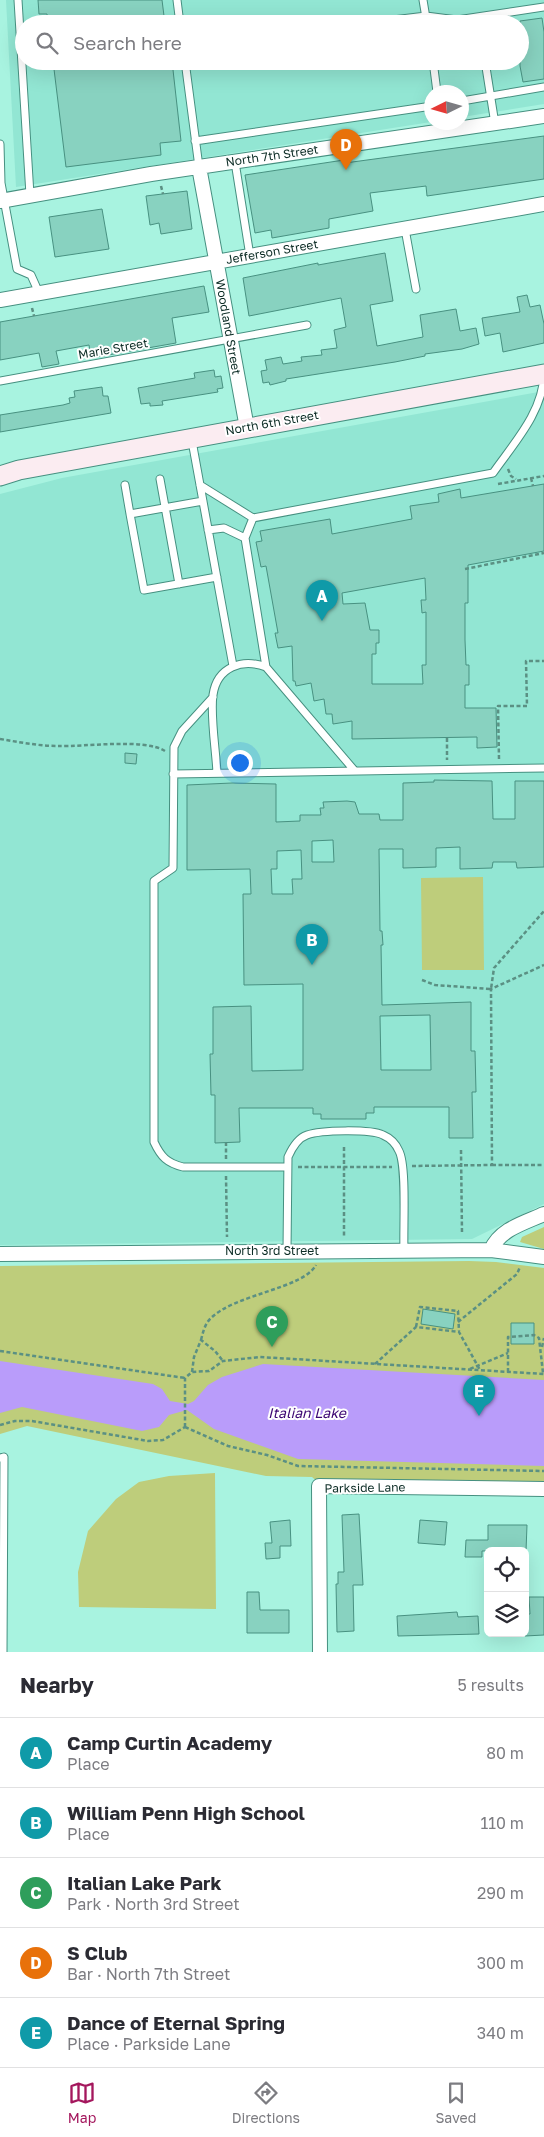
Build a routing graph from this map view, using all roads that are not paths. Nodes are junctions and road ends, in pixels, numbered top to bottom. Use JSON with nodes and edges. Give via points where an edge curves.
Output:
{"nodes":[{"id":1,"x":18,"y":0,"type":"edge"},
{"id":2,"x":177,"y":0,"type":"edge"},
{"id":3,"x":423,"y":0,"type":"edge"},
{"id":4,"x":542,"y":5,"type":"edge"},
{"id":5,"x":19,"y":15,"type":"edge"},
{"id":6,"x":179,"y":15,"type":"edge"},
{"id":7,"x":426,"y":15,"type":"edge"},
{"id":8,"x":500,"y":15,"type":"edge"},
{"id":9,"x":22,"y":70,"type":"edge"},
{"id":10,"x":186,"y":70,"type":"edge"},
{"id":11,"x":433,"y":70,"type":"edge"},
{"id":12,"x":486,"y":70,"type":"edge"},
{"id":13,"x":436,"y":85,"type":"edge"},
{"id":14,"x":544,"y":87,"type":"edge"},
{"id":15,"x":491,"y":97,"type":"junction"},
{"id":16,"x":469,"y":101,"type":"edge"},
{"id":17,"x":424,"y":107,"type":"edge"},
{"id":18,"x":544,"y":116,"type":"edge"},
{"id":19,"x":495,"y":124,"type":"junction"},
{"id":20,"x":195,"y":141,"type":"junction"},
{"id":21,"x":0,"y":144,"type":"edge"},
{"id":22,"x":235,"y":162,"type":"junction"},
{"id":23,"x":199,"y":167,"type":"junction"},
{"id":24,"x":30,"y":195,"type":"junction"},
{"id":25,"x":2,"y":200,"type":"edge"},
{"id":26,"x":544,"y":204,"type":"edge"},
{"id":27,"x":405,"y":228,"type":"junction"},
{"id":28,"x":250,"y":256,"type":"junction"},
{"id":29,"x":216,"y":262,"type":"junction"},
{"id":30,"x":416,"y":289,"type":"dead end"},
{"id":31,"x":35,"y":298,"type":"junction"},
{"id":32,"x":0,"y":300,"type":"edge"},
{"id":33,"x":307,"y":325,"type":"dead end"},
{"id":34,"x":230,"y":339,"type":"junction"},
{"id":35,"x":544,"y":374,"type":"edge"},
{"id":36,"x":0,"y":381,"type":"edge"},
{"id":37,"x":247,"y":428,"type":"junction"},
{"id":38,"x":192,"y":438,"type":"junction"},
{"id":39,"x":19,"y":470,"type":"junction"},
{"id":40,"x":0,"y":472,"type":"edge"},
{"id":41,"x":0,"y":476,"type":"edge"},
{"id":42,"x":160,"y":479,"type":"dead end"},
{"id":43,"x":125,"y":485,"type":"dead end"},
{"id":44,"x":200,"y":485,"type":"junction"},
{"id":45,"x":203,"y":501,"type":"junction"},
{"id":46,"x":165,"y":508,"type":"junction"},
{"id":47,"x":130,"y":514,"type":"junction"},
{"id":48,"x":253,"y":518,"type":"junction"},
{"id":49,"x":208,"y":530,"type":"junction"},
{"id":50,"x":245,"y":538,"type":"junction"},
{"id":51,"x":217,"y":577,"type":"junction"},
{"id":52,"x":179,"y":584,"type":"junction"},
{"id":53,"x":233,"y":666,"type":"junction"},
{"id":54,"x":266,"y":667,"type":"junction"},
{"id":55,"x":213,"y":697,"type":"junction"},
{"id":56,"x":544,"y":768,"type":"edge"},
{"id":57,"x":354,"y":770,"type":"junction"},
{"id":58,"x":217,"y":773,"type":"junction"},
{"id":59,"x":173,"y":774,"type":"junction"},
{"id":60,"x":286,"y":1168,"type":"junction"},
{"id":61,"x":544,"y":1214,"type":"edge"},
{"id":62,"x":287,"y":1250,"type":"junction"},
{"id":63,"x":404,"y":1250,"type":"junction"},
{"id":64,"x":490,"y":1250,"type":"junction"},
{"id":65,"x":0,"y":1254,"type":"edge"},
{"id":66,"x":544,"y":1257,"type":"edge"},
{"id":67,"x":0,"y":1458,"type":"edge"},
{"id":68,"x":544,"y":1489,"type":"edge"},
{"id":69,"x":3,"y":1652,"type":"edge"},
{"id":70,"x":320,"y":1652,"type":"edge"}],
"edges":[{"from":1,"to":5,"type":"lane"},
{"from":2,"to":6,"type":"lane"},
{"from":3,"to":7,"type":"lane"},
{"from":4,"to":8,"type":"lane"},
{"from":9,"to":24,"type":"lane"},
{"from":10,"to":20,"type":"lane"},
{"from":11,"to":13,"type":"lane"},
{"from":12,"to":15,"type":"lane"},
{"from":14,"to":15,"type":"lane"},
{"from":15,"to":16,"type":"lane"},
{"from":15,"to":19,"type":"lane"},
{"from":17,"to":20,"type":"lane"},
{"from":18,"to":19,"type":"street","name":"North 7th Street"},
{"from":19,"to":22,"type":"street","name":"North 7th Street"},
{"from":20,"to":23,"type":"lane"},
{"from":21,"to":25,"type":"lane"},
{"from":22,"to":23,"type":"street","name":"North 7th Street"},
{"from":22,"to":28,"type":"lane"},
{"from":23,"to":24,"type":"street","name":"North 7th Street"},
{"from":23,"to":29,"type":"street","name":"Woodland Street"},
{"from":24,"to":25,"type":"street","name":"North 7th Street"},
{"from":25,"to":31,"type":"lane","via":[[17,269],[31,275]]},
{"from":26,"to":27,"type":"street","name":"Jefferson Street"},
{"from":27,"to":28,"type":"street","name":"Jefferson Street"},
{"from":27,"to":30,"type":"lane"},
{"from":28,"to":29,"type":"street","name":"Jefferson Street"},
{"from":29,"to":31,"type":"street","name":"Jefferson Street"},
{"from":29,"to":34,"type":"street","name":"Woodland Street"},
{"from":31,"to":32,"type":"street","name":"Jefferson Street"},
{"from":33,"to":34,"type":"lane","name":"Marie Street"},
{"from":34,"to":36,"type":"lane","name":"Marie Street"},
{"from":34,"to":37,"type":"street","name":"Woodland Street"},
{"from":35,"to":37,"type":"street","name":"North 6th Street"},
{"from":35,"to":48,"type":"lane","via":[[542,396],[535,412],[494,473]]},
{"from":37,"to":38,"type":"street","name":"North 6th Street"},
{"from":38,"to":39,"type":"street","name":"North 6th Street"},
{"from":38,"to":44,"type":"lane"},
{"from":39,"to":40,"type":"street","name":"North 6th Street"},
{"from":39,"to":41,"type":"street"},
{"from":42,"to":46,"type":"lane"},
{"from":43,"to":47,"type":"lane"},
{"from":44,"to":45,"type":"lane"},
{"from":44,"to":48,"type":"lane"},
{"from":45,"to":46,"type":"lane"},
{"from":45,"to":49,"type":"lane"},
{"from":46,"to":47,"type":"lane"},
{"from":46,"to":52,"type":"lane"},
{"from":47,"to":52,"type":"lane","via":[[144,590]]},
{"from":48,"to":50,"type":"lane"},
{"from":49,"to":50,"type":"lane","via":[[224,528]]},
{"from":49,"to":51,"type":"lane"},
{"from":50,"to":54,"type":"lane"},
{"from":51,"to":52,"type":"lane"},
{"from":51,"to":53,"type":"lane"},
{"from":53,"to":54,"type":"lane","via":[[248,662]]},
{"from":53,"to":55,"type":"lane","via":[[220,678]]},
{"from":54,"to":57,"type":"lane"},
{"from":55,"to":58,"type":"lane"},
{"from":55,"to":59,"type":"lane","via":[[182,731],[174,746]]},
{"from":56,"to":57,"type":"lane"},
{"from":57,"to":58,"type":"lane"},
{"from":58,"to":59,"type":"lane"},
{"from":59,"to":60,"type":"lane","via":[[173,868],[154,881],[154,1142],[159,1154],[169,1163],[183,1167]]},
{"from":60,"to":62,"type":"lane"},
{"from":60,"to":63,"type":"lane","via":[[293,1147],[306,1135],[374,1132],[391,1140],[402,1158]]},
{"from":61,"to":64,"type":"street","via":[[503,1233]]},
{"from":62,"to":63,"type":"street","name":"North 3rd Street"},
{"from":62,"to":65,"type":"street","name":"North 3rd Street"},
{"from":63,"to":64,"type":"street","name":"North 3rd Street"},
{"from":64,"to":66,"type":"street","name":"North 3rd Street"},
{"from":67,"to":69,"type":"lane","via":[[4,1457]]},
{"from":68,"to":70,"type":"street","name":"Parkside Lane","via":[[319,1486]]}]}
